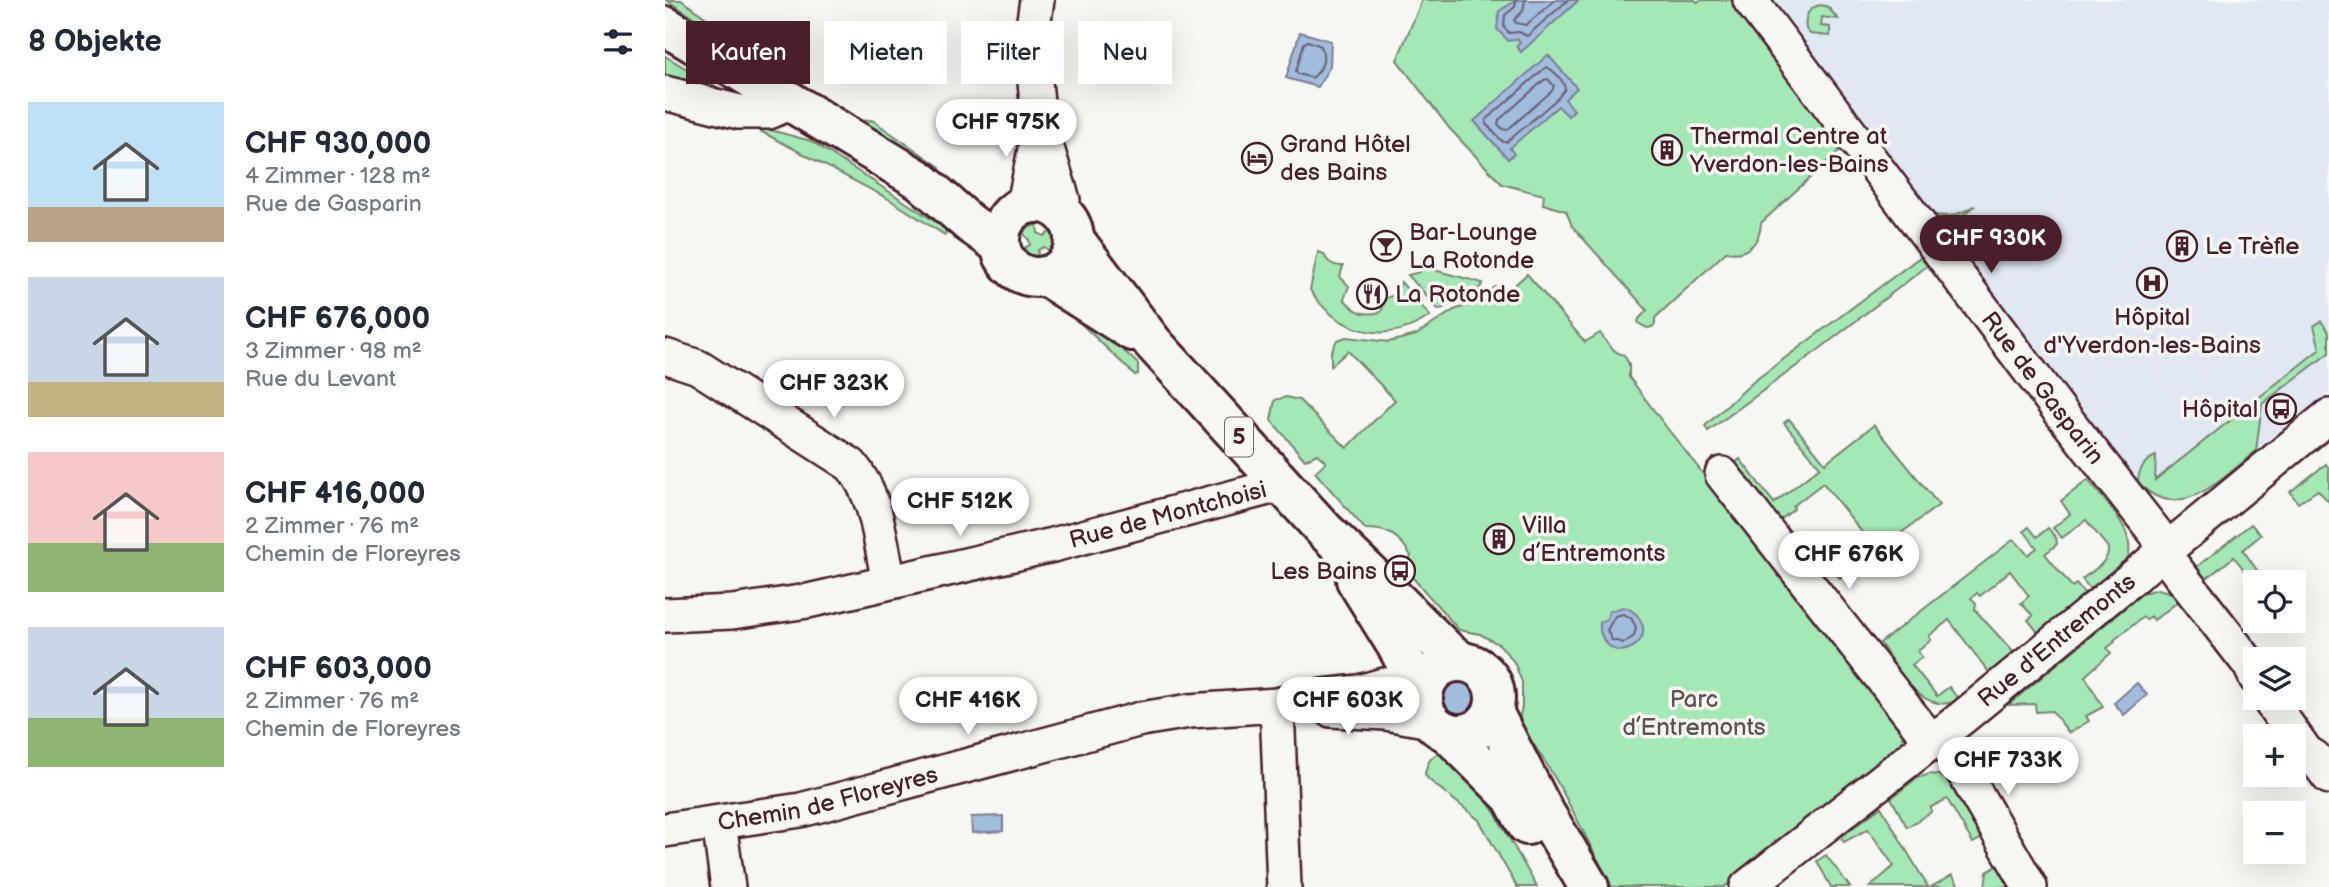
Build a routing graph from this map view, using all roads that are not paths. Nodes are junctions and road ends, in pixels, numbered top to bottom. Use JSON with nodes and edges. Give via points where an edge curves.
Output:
{"nodes":[{"id":1,"x":1037,"y":0,"type":"edge"},
{"id":2,"x":1751,"y":0,"type":"edge"},
{"id":3,"x":665,"y":26,"type":"edge"},
{"id":4,"x":665,"y":93,"type":"edge"},
{"id":5,"x":789,"y":103,"type":"junction"},
{"id":6,"x":1034,"y":222,"type":"junction"},
{"id":7,"x":1045,"y":276,"type":"junction"},
{"id":8,"x":1153,"y":343,"type":"junction"},
{"id":9,"x":665,"y":356,"type":"edge"},
{"id":10,"x":2329,"y":416,"type":"edge"},
{"id":11,"x":1722,"y":474,"type":"dead end"},
{"id":12,"x":1283,"y":484,"type":"junction"},
{"id":13,"x":1325,"y":531,"type":"junction"},
{"id":14,"x":2163,"y":552,"type":"junction"},
{"id":15,"x":889,"y":582,"type":"junction"},
{"id":16,"x":665,"y":615,"type":"edge"},
{"id":17,"x":2243,"y":655,"type":"edge"},
{"id":18,"x":1462,"y":662,"type":"junction"},
{"id":19,"x":1426,"y":684,"type":"junction"},
{"id":20,"x":1277,"y":705,"type":"junction"},
{"id":21,"x":2276,"y":710,"type":"edge"},
{"id":22,"x":1493,"y":712,"type":"junction"},
{"id":23,"x":1439,"y":727,"type":"junction"},
{"id":24,"x":1936,"y":737,"type":"junction"},
{"id":25,"x":2329,"y":777,"type":"edge"},
{"id":26,"x":719,"y":823,"type":"junction"},
{"id":27,"x":665,"y":830,"type":"edge"},
{"id":28,"x":1533,"y":837,"type":"junction"},
{"id":29,"x":728,"y":887,"type":"edge"},
{"id":30,"x":1284,"y":887,"type":"edge"},
{"id":31,"x":1562,"y":887,"type":"edge"},
{"id":32,"x":1574,"y":887,"type":"edge"},
{"id":33,"x":1589,"y":887,"type":"edge"},
{"id":34,"x":1747,"y":887,"type":"edge"},
{"id":35,"x":2030,"y":887,"type":"edge"}],
"edges":[{"from":1,"to":6,"type":"street","via":[[1031,40],[1039,123],[1063,200]]},
{"from":2,"to":14,"type":"street","name":"Rue de Gasparin","via":[[2158,536]]},
{"from":3,"to":5,"type":"main road","number":"5"},
{"from":4,"to":5,"type":"street","via":[[739,112],[769,112]]},
{"from":5,"to":6,"type":"main road","number":"5","via":[[920,180],[968,222]]},
{"from":6,"to":7,"type":"main road","via":[[1072,252],[1057,271]]},
{"from":6,"to":7,"type":"main road","via":[[1003,255],[1025,275]]},
{"from":6,"to":8,"type":"main road","number":"5"},
{"from":7,"to":8,"type":"main road","number":"5"},
{"from":8,"to":12,"type":"main road","number":"5"},
{"from":9,"to":15,"type":"street","via":[[698,368],[851,465],[871,498]]},
{"from":10,"to":14,"type":"street","name":"Rue d'Entremonts"},
{"from":11,"to":24,"type":"street"},
{"from":12,"to":13,"type":"main road","number":"5"},
{"from":12,"to":15,"type":"street","name":"Rue de Montchoisi","via":[[1053,545]]},
{"from":13,"to":18,"type":"main road","number":"5"},
{"from":13,"to":19,"type":"main road","number":"5","via":[[1409,669]]},
{"from":14,"to":17,"type":"street","name":"Rue de Gasparin"},
{"from":14,"to":24,"type":"street","name":"Rue d'Entremonts"},
{"from":15,"to":16,"type":"street","name":"Rue de Montchoisi","via":[[808,601],[732,612]]},
{"from":18,"to":19,"type":"main road","via":[[1444,665]]},
{"from":18,"to":22,"type":"main road","via":[[1490,678],[1496,701]]},
{"from":19,"to":20,"type":"street","name":"Chemin de Floreyres","via":[[1384,685]]},
{"from":19,"to":23,"type":"main road","via":[[1423,703]]},
{"from":20,"to":23,"type":"street","name":"Chemin de Floreyres","via":[[1303,711],[1350,710]]},
{"from":20,"to":26,"type":"street","name":"Chemin de Floreyres","via":[[1141,719],[801,810]]},
{"from":20,"to":30,"type":"street"},
{"from":21,"to":25,"type":"street"},
{"from":22,"to":23,"type":"main road","via":[[1479,729],[1469,733]]},
{"from":22,"to":33,"type":"main road"},
{"from":23,"to":28,"type":"main road","via":[[1512,797]]},
{"from":24,"to":34,"type":"street","name":"Rue d'Entremonts"},
{"from":24,"to":35,"type":"street"},
{"from":26,"to":27,"type":"street","name":"Chemin de Floreyres"},
{"from":26,"to":29,"type":"street"},
{"from":28,"to":31,"type":"main road"},
{"from":28,"to":32,"type":"street","via":[[1546,838]]}]}
